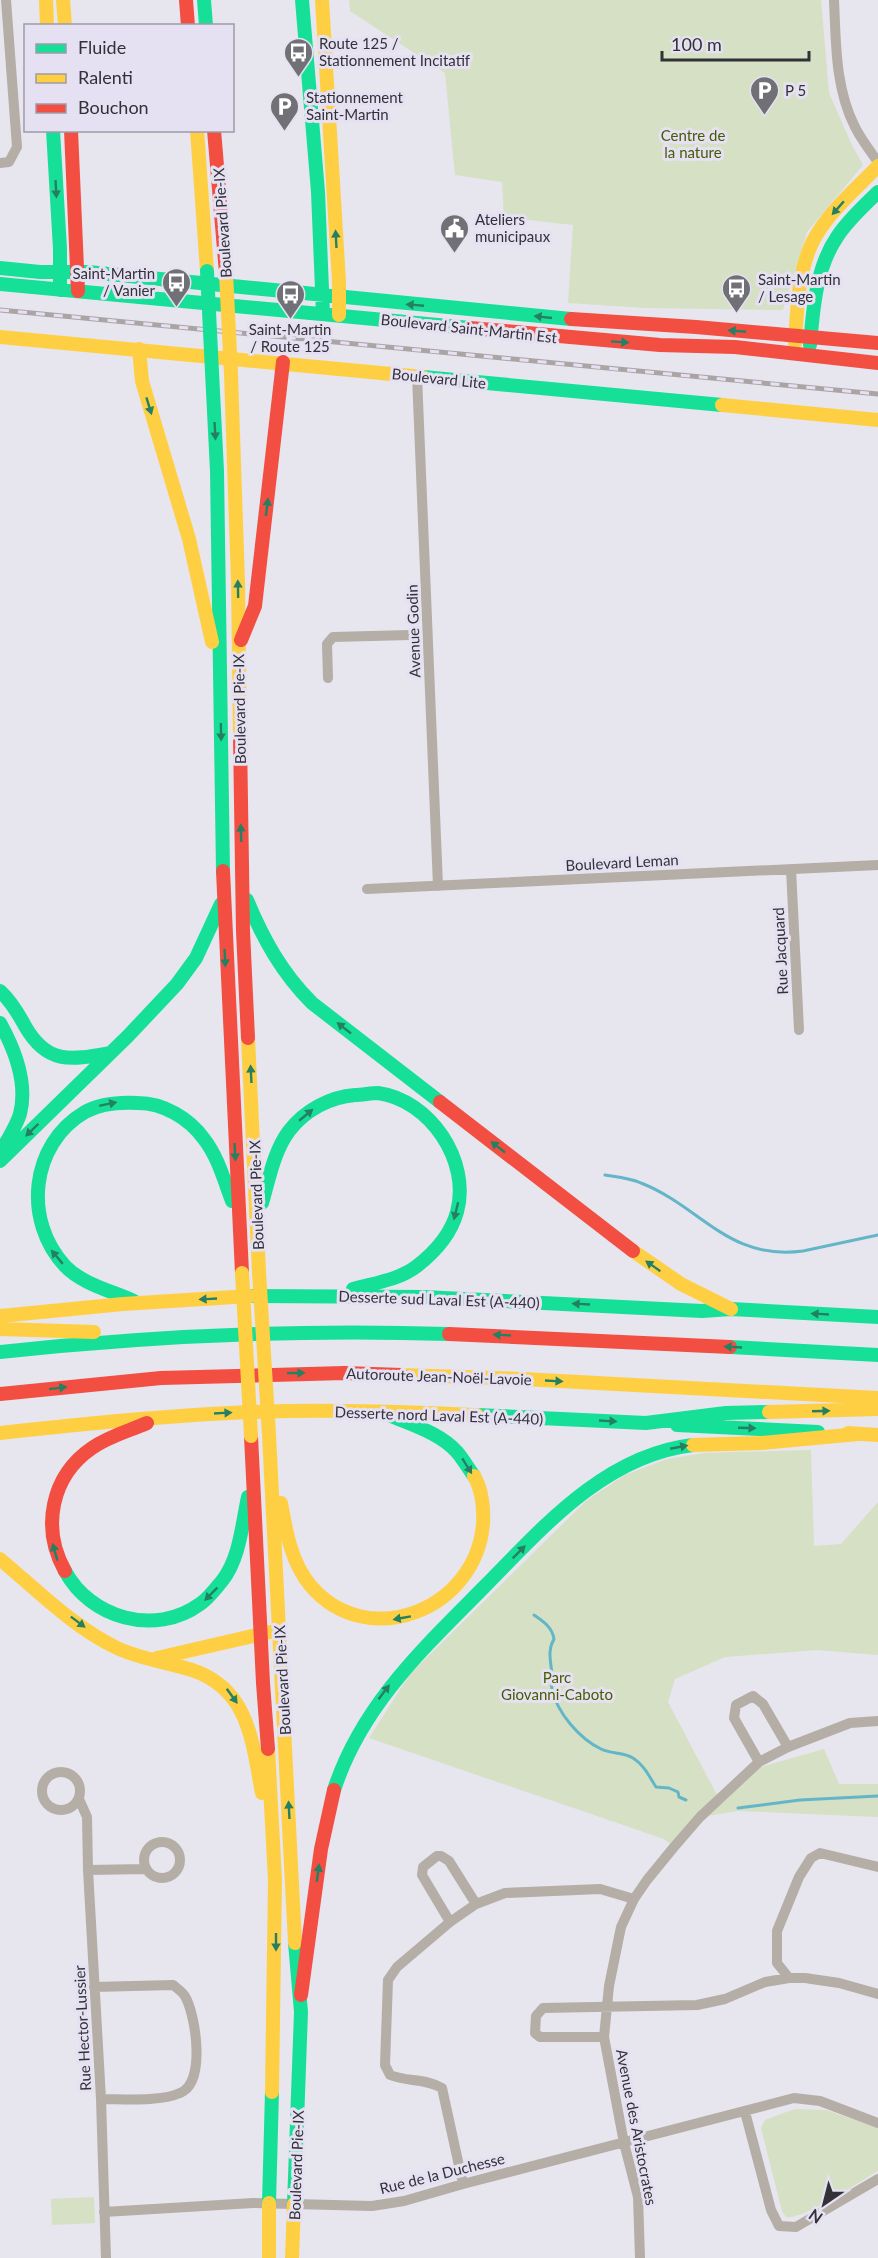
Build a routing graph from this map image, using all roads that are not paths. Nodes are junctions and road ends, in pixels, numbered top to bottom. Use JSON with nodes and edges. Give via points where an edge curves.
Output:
{"nodes":[{"id":1,"x":6,"y":0,"type":"edge"},
{"id":2,"x":46,"y":0,"type":"edge"},
{"id":3,"x":63,"y":0,"type":"edge"},
{"id":4,"x":186,"y":0,"type":"edge"},
{"id":5,"x":204,"y":0,"type":"edge"},
{"id":6,"x":302,"y":0,"type":"edge"},
{"id":7,"x":322,"y":0,"type":"edge"},
{"id":8,"x":834,"y":0,"type":"edge"},
{"id":9,"x":47,"y":24,"type":"edge"},
{"id":10,"x":65,"y":24,"type":"edge"},
{"id":11,"x":188,"y":24,"type":"edge"},
{"id":12,"x":206,"y":24,"type":"edge"},
{"id":13,"x":53,"y":132,"type":"edge"},
{"id":14,"x":71,"y":132,"type":"edge"},
{"id":15,"x":197,"y":132,"type":"edge"},
{"id":16,"x":214,"y":132,"type":"edge"},
{"id":17,"x":0,"y":163,"type":"edge"},
{"id":18,"x":878,"y":164,"type":"edge"},
{"id":19,"x":878,"y":192,"type":"edge"},
{"id":20,"x":0,"y":268,"type":"edge"},
{"id":21,"x":60,"y":272,"type":"junction"},
{"id":22,"x":79,"y":272,"type":"junction"},
{"id":23,"x":0,"y":284,"type":"edge"},
{"id":24,"x":60,"y":290,"type":"junction"},
{"id":25,"x":78,"y":291,"type":"junction"},
{"id":26,"x":323,"y":296,"type":"junction"},
{"id":27,"x":339,"y":297,"type":"junction"},
{"id":28,"x":323,"y":314,"type":"junction"},
{"id":29,"x":339,"y":315,"type":"junction"},
{"id":30,"x":796,"y":335,"type":"junction"},
{"id":31,"x":0,"y":337,"type":"edge"},
{"id":32,"x":811,"y":337,"type":"junction"},
{"id":33,"x":878,"y":343,"type":"edge"},
{"id":34,"x":139,"y":349,"type":"junction"},
{"id":35,"x":795,"y":354,"type":"junction"},
{"id":36,"x":809,"y":356,"type":"junction"},
{"id":37,"x":283,"y":363,"type":"junction"},
{"id":38,"x":878,"y":363,"type":"edge"},
{"id":39,"x":417,"y":376,"type":"junction"},
{"id":40,"x":878,"y":420,"type":"edge"},
{"id":41,"x":410,"y":635,"type":"dead end"},
{"id":42,"x":238,"y":647,"type":"junction"},
{"id":43,"x":220,"y":673,"type":"junction"},
{"id":44,"x":328,"y":678,"type":"dead end"},
{"id":45,"x":878,"y":865,"type":"edge"},
{"id":46,"x":791,"y":869,"type":"junction"},
{"id":47,"x":438,"y":886,"type":"junction"},
{"id":48,"x":367,"y":890,"type":"dead end"},
{"id":49,"x":243,"y":892,"type":"junction"},
{"id":50,"x":223,"y":899,"type":"junction"},
{"id":51,"x":0,"y":991,"type":"edge"},
{"id":52,"x":0,"y":1023,"type":"edge"},
{"id":53,"x":799,"y":1030,"type":"dead end"},
{"id":54,"x":110,"y":1053,"type":"junction"},
{"id":55,"x":0,"y":1153,"type":"edge"},
{"id":56,"x":0,"y":1161,"type":"edge"},
{"id":57,"x":238,"y":1216,"type":"junction"},
{"id":58,"x":258,"y":1216,"type":"junction"},
{"id":59,"x":330,"y":1295,"type":"junction"},
{"id":60,"x":139,"y":1302,"type":"junction"},
{"id":61,"x":731,"y":1309,"type":"junction"},
{"id":62,"x":0,"y":1316,"type":"edge"},
{"id":63,"x":878,"y":1317,"type":"edge"},
{"id":64,"x":0,"y":1329,"type":"edge"},
{"id":65,"x":177,"y":1335,"type":"junction"},
{"id":66,"x":878,"y":1344,"type":"edge"},
{"id":67,"x":792,"y":1350,"type":"junction"},
{"id":68,"x":0,"y":1352,"type":"edge"},
{"id":69,"x":878,"y":1354,"type":"edge"},
{"id":70,"x":0,"y":1394,"type":"edge"},
{"id":71,"x":878,"y":1398,"type":"edge"},
{"id":72,"x":878,"y":1409,"type":"edge"},
{"id":73,"x":379,"y":1411,"type":"junction"},
{"id":74,"x":165,"y":1416,"type":"junction"},
{"id":75,"x":646,"y":1423,"type":"junction"},
{"id":76,"x":0,"y":1433,"type":"edge"},
{"id":77,"x":858,"y":1434,"type":"junction"},
{"id":78,"x":878,"y":1435,"type":"edge"},
{"id":79,"x":269,"y":1440,"type":"junction"},
{"id":80,"x":253,"y":1479,"type":"junction"},
{"id":81,"x":0,"y":1559,"type":"edge"},
{"id":82,"x":280,"y":1630,"type":"junction"},
{"id":83,"x":261,"y":1634,"type":"junction"},
{"id":84,"x":155,"y":1659,"type":"junction"},
{"id":85,"x":878,"y":1721,"type":"edge"},
{"id":86,"x":788,"y":1747,"type":"junction"},
{"id":87,"x":759,"y":1762,"type":"junction"},
{"id":88,"x":79,"y":1799,"type":"dead end"},
{"id":89,"x":274,"y":1841,"type":"junction"},
{"id":90,"x":878,"y":1867,"type":"edge"},
{"id":91,"x":146,"y":1869,"type":"dead end"},
{"id":92,"x":88,"y":1870,"type":"junction"},
{"id":93,"x":634,"y":1899,"type":"junction"},
{"id":94,"x":476,"y":1904,"type":"junction"},
{"id":95,"x":450,"y":1922,"type":"junction"},
{"id":96,"x":789,"y":1978,"type":"junction"},
{"id":97,"x":94,"y":1987,"type":"junction"},
{"id":98,"x":878,"y":1994,"type":"edge"},
{"id":99,"x":301,"y":1995,"type":"junction"},
{"id":100,"x":606,"y":2007,"type":"junction"},
{"id":101,"x":604,"y":2037,"type":"junction"},
{"id":102,"x":101,"y":2099,"type":"junction"},
{"id":103,"x":273,"y":2104,"type":"junction"},
{"id":104,"x":298,"y":2108,"type":"junction"},
{"id":105,"x":745,"y":2112,"type":"junction"},
{"id":106,"x":878,"y":2123,"type":"edge"},
{"id":107,"x":624,"y":2143,"type":"junction"},
{"id":108,"x":878,"y":2179,"type":"edge"},
{"id":109,"x":463,"y":2184,"type":"junction"},
{"id":110,"x":269,"y":2204,"type":"junction"},
{"id":111,"x":294,"y":2204,"type":"junction"},
{"id":112,"x":104,"y":2212,"type":"junction"},
{"id":113,"x":106,"y":2258,"type":"edge"},
{"id":114,"x":269,"y":2258,"type":"edge"},
{"id":115,"x":292,"y":2258,"type":"edge"},
{"id":116,"x":640,"y":2258,"type":"edge"}],
"edges":[{"from":1,"to":17,"type":"street","via":[[17,147],[9,162]]},
{"from":2,"to":9,"type":"main road"},
{"from":3,"to":10,"type":"main road"},
{"from":4,"to":11,"type":"main road"},
{"from":5,"to":12,"type":"main road"},
{"from":6,"to":26,"type":"main road"},
{"from":27,"to":7,"type":"main road","one_way":true},
{"from":8,"to":18,"type":"street","via":[[837,62],[845,104]]},
{"from":13,"to":21,"type":"main road","one_way":true},
{"from":14,"to":22,"type":"main road"},
{"from":15,"to":43,"type":"main road","name":"Boulevard Pie-IX","one_way":true,"bridge":true,"via":[[217,471]]},
{"from":42,"to":16,"type":"main road","name":"Boulevard Pie-IX","one_way":true,"bridge":true,"via":[[231,375]]},
{"from":18,"to":30,"type":"main road","one_way":true,"via":[[815,237],[807,255]]},
{"from":19,"to":32,"type":"main road","via":[[831,246],[813,311]]},
{"from":20,"to":21,"type":"main road","name":"Boulevard Saint-Martin Est"},
{"from":21,"to":22,"type":"main road","name":"Boulevard Saint-Martin Est"},
{"from":21,"to":24,"type":"main road"},
{"from":22,"to":25,"type":"main road"},
{"from":22,"to":26,"type":"main road","name":"Boulevard Saint-Martin Est"},
{"from":23,"to":24,"type":"main road","name":"Boulevard Saint-Martin Est"},
{"from":24,"to":25,"type":"main road","name":"Boulevard Saint-Martin Est"},
{"from":25,"to":28,"type":"main road","name":"Boulevard Saint-Martin Est"},
{"from":26,"to":27,"type":"main road","name":"Boulevard Saint-Martin Est"},
{"from":26,"to":28,"type":"main road"},
{"from":27,"to":29,"type":"main road"},
{"from":30,"to":27,"type":"main road","name":"Boulevard Saint-Martin Est","one_way":true},
{"from":28,"to":29,"type":"main road","name":"Boulevard Saint-Martin Est"},
{"from":29,"to":35,"type":"main road","name":"Boulevard Saint-Martin Est","one_way":true,"via":[[562,338]]},
{"from":30,"to":32,"type":"main road","name":"Boulevard Saint-Martin Est"},
{"from":30,"to":35,"type":"main road"},
{"from":31,"to":34,"type":"main road","name":"Boulevard Lite"},
{"from":32,"to":33,"type":"main road","name":"Boulevard Saint-Martin Est"},
{"from":32,"to":36,"type":"main road"},
{"from":34,"to":37,"type":"main road","name":"Boulevard Lite"},
{"from":34,"to":43,"type":"main road","one_way":true,"via":[[142,381],[191,547]]},
{"from":35,"to":36,"type":"main road","name":"Boulevard Saint-Martin Est"},
{"from":36,"to":38,"type":"main road","name":"Boulevard Saint-Martin Est"},
{"from":37,"to":39,"type":"main road","name":"Boulevard Lite"},
{"from":42,"to":37,"type":"main road","one_way":true,"via":[[255,606]]},
{"from":39,"to":40,"type":"main road","name":"Boulevard Lite"},
{"from":39,"to":47,"type":"street","name":"Avenue Godin"},
{"from":41,"to":44,"type":"street","via":[[333,637],[327,644]]},
{"from":49,"to":42,"type":"main road","name":"Boulevard Pie-IX","one_way":true},
{"from":43,"to":50,"type":"main road","name":"Boulevard Pie-IX","one_way":true},
{"from":45,"to":46,"type":"street","name":"Boulevard Leman"},
{"from":46,"to":47,"type":"street","name":"Boulevard Leman"},
{"from":46,"to":53,"type":"street","name":"Rue Jacquard"},
{"from":47,"to":48,"type":"street","name":"Boulevard Leman"},
{"from":58,"to":49,"type":"main road","name":"Boulevard Pie-IX","one_way":true},
{"from":61,"to":49,"type":"main road","one_way":true,"via":[[646,1261],[312,1003],[272,957]]},
{"from":50,"to":54,"type":"main road","via":[[185,975]]},
{"from":50,"to":57,"type":"main road","name":"Boulevard Pie-IX","one_way":true},
{"from":51,"to":54,"type":"main road","via":[[14,1006],[34,1043],[45,1053],[66,1059]]},
{"from":52,"to":55,"type":"main road","via":[[18,1066],[23,1100],[18,1121]]},
{"from":54,"to":56,"type":"main road","one_way":true},
{"from":60,"to":57,"type":"main road","one_way":true,"via":[[77,1275],[54,1253],[40,1230],[34,1206],[36,1173],[48,1146],[63,1127],[81,1113],[112,1102],[142,1103],[172,1112],[192,1125],[208,1144]]},
{"from":57,"to":80,"type":"main road","name":"Boulevard Pie-IX","bridge":true},
{"from":58,"to":59,"type":"main road","one_way":true,"via":[[283,1140],[301,1118],[323,1103],[356,1094],[381,1094],[410,1105],[433,1122],[451,1148],[459,1173],[458,1208],[446,1237],[430,1257],[404,1274]]},
{"from":58,"to":79,"type":"main road","name":"Boulevard Pie-IX","bridge":true},
{"from":59,"to":60,"type":"main road","name":"Desserte sud Laval Est (A-440)","one_way":true},
{"from":61,"to":59,"type":"main road","name":"Desserte sud Laval Est (A-440)","one_way":true,"via":[[702,1311]]},
{"from":60,"to":62,"type":"main road","name":"Desserte sud Laval Est (A-440)"},
{"from":63,"to":61,"type":"main road","name":"Desserte sud Laval Est (A-440)","one_way":true},
{"from":64,"to":65,"type":"main road"},
{"from":67,"to":65,"type":"main road","one_way":true,"via":[[412,1332],[308,1330]]},
{"from":65,"to":68,"type":"main road"},
{"from":66,"to":67,"type":"main road"},
{"from":67,"to":69,"type":"main road"},
{"from":70,"to":71,"type":"main road","name":"Autoroute Jean-Noël-Lavoie","one_way":true,"via":[[161,1378],[344,1373]]},
{"from":75,"to":72,"type":"main road","one_way":true,"via":[[726,1413]]},
{"from":74,"to":73,"type":"main road","name":"Desserte nord Laval Est (A-440)","one_way":true},
{"from":73,"to":75,"type":"main road","name":"Desserte nord Laval Est (A-440)","one_way":true},
{"from":73,"to":79,"type":"main road","one_way":true,"via":[[437,1436],[455,1450],[474,1477],[483,1507],[482,1539],[466,1576],[444,1599],[406,1618],[380,1620],[350,1613],[330,1603],[307,1581],[290,1545]]},
{"from":74,"to":76,"type":"main road","name":"Desserte nord Laval Est (A-440)"},
{"from":80,"to":74,"type":"main road","one_way":true,"via":[[235,1558],[219,1586],[202,1603],[179,1616],[144,1621],[117,1616],[90,1602],[65,1575],[54,1552],[51,1512],[58,1490],[72,1466],[93,1447]]},
{"from":75,"to":77,"type":"main road","name":"Desserte nord Laval Est (A-440)","one_way":true},
{"from":77,"to":78,"type":"main road","name":"Desserte nord Laval Est (A-440)"},
{"from":99,"to":77,"type":"main road","one_way":true,"via":[[321,1850],[340,1772],[377,1701],[433,1638],[569,1504],[622,1467],[658,1452],[689,1445]]},
{"from":79,"to":82,"type":"main road","name":"Boulevard Pie-IX"},
{"from":80,"to":83,"type":"main road","name":"Boulevard Pie-IX"},
{"from":81,"to":84,"type":"main road","one_way":true,"via":[[98,1636],[124,1651]]},
{"from":82,"to":83,"type":"main road"},
{"from":99,"to":82,"type":"main road","name":"Boulevard Pie-IX","one_way":true,"via":[[294,1931]]},
{"from":83,"to":84,"type":"main road"},
{"from":83,"to":89,"type":"main road","name":"Boulevard Pie-IX"},
{"from":84,"to":89,"type":"main road","one_way":true,"via":[[215,1678],[238,1702]]},
{"from":85,"to":86,"type":"street","name":"Avenue des Aristocrates","via":[[850,1723]]},
{"from":86,"to":87,"type":"street","name":"Avenue des Aristocrates"},
{"from":86,"to":87,"type":"street","via":[[763,1704],[753,1696],[746,1698],[736,1705],[734,1718]]},
{"from":87,"to":93,"type":"street","name":"Avenue des Aristocrates","via":[[700,1817]]},
{"from":88,"to":92,"type":"street","name":"Rue Hector-Lussier","via":[[87,1817]]},
{"from":89,"to":103,"type":"main road","name":"Boulevard Pie-IX","one_way":true},
{"from":90,"to":96,"type":"street","via":[[820,1853],[811,1858],[777,1931],[777,1963]]},
{"from":91,"to":92,"type":"street"},
{"from":92,"to":97,"type":"street","name":"Rue Hector-Lussier"},
{"from":93,"to":94,"type":"street","via":[[600,1889],[505,1893]]},
{"from":93,"to":100,"type":"street","name":"Avenue des Aristocrates","via":[[621,1927]]},
{"from":94,"to":95,"type":"street"},
{"from":94,"to":95,"type":"street","via":[[449,1861],[437,1856],[423,1868],[422,1875]]},
{"from":95,"to":109,"type":"street","via":[[397,1967],[388,1980],[385,2065],[390,2075],[399,2079],[432,2082],[442,2088]]},
{"from":96,"to":98,"type":"street","via":[[839,1983]]},
{"from":96,"to":100,"type":"street","via":[[697,2005]]},
{"from":97,"to":102,"type":"street","name":"Rue Hector-Lussier"},
{"from":97,"to":102,"type":"street","via":[[174,1985],[185,1996],[194,2017],[194,2080],[182,2093]]},
{"from":99,"to":104,"type":"main road","name":"Boulevard Pie-IX"},
{"from":100,"to":101,"type":"street","name":"Avenue des Aristocrates"},
{"from":100,"to":101,"type":"street","name":"Avenue des Aristocrates","via":[[543,2008],[536,2016],[535,2033],[540,2037]]},
{"from":101,"to":107,"type":"street","name":"Avenue des Aristocrates"},
{"from":102,"to":112,"type":"street","name":"Rue Hector-Lussier"},
{"from":103,"to":104,"type":"main road","via":[[286,2113]]},
{"from":103,"to":110,"type":"main road","name":"Boulevard Pie-IX"},
{"from":104,"to":111,"type":"main road","name":"Boulevard Pie-IX"},
{"from":105,"to":106,"type":"street","name":"Rue de la Duchesse","via":[[794,2098],[820,2101]]},
{"from":105,"to":107,"type":"street","name":"Rue de la Duchesse"},
{"from":105,"to":108,"type":"street","via":[[771,2210],[779,2226],[796,2227]]},
{"from":107,"to":109,"type":"street","name":"Rue de la Duchesse"},
{"from":107,"to":116,"type":"street","name":"Avenue des Aristocrates","via":[[638,2198]]},
{"from":109,"to":111,"type":"street","name":"Rue de la Duchesse","via":[[382,2205]]},
{"from":110,"to":111,"type":"street","name":"Rue de la Duchesse"},
{"from":110,"to":112,"type":"street","name":"Rue de la Duchesse"},
{"from":110,"to":114,"type":"main road","name":"Boulevard Pie-IX"},
{"from":111,"to":115,"type":"main road","name":"Boulevard Pie-IX"},
{"from":112,"to":113,"type":"street","name":"Rue Hector-Lussier"}]}
